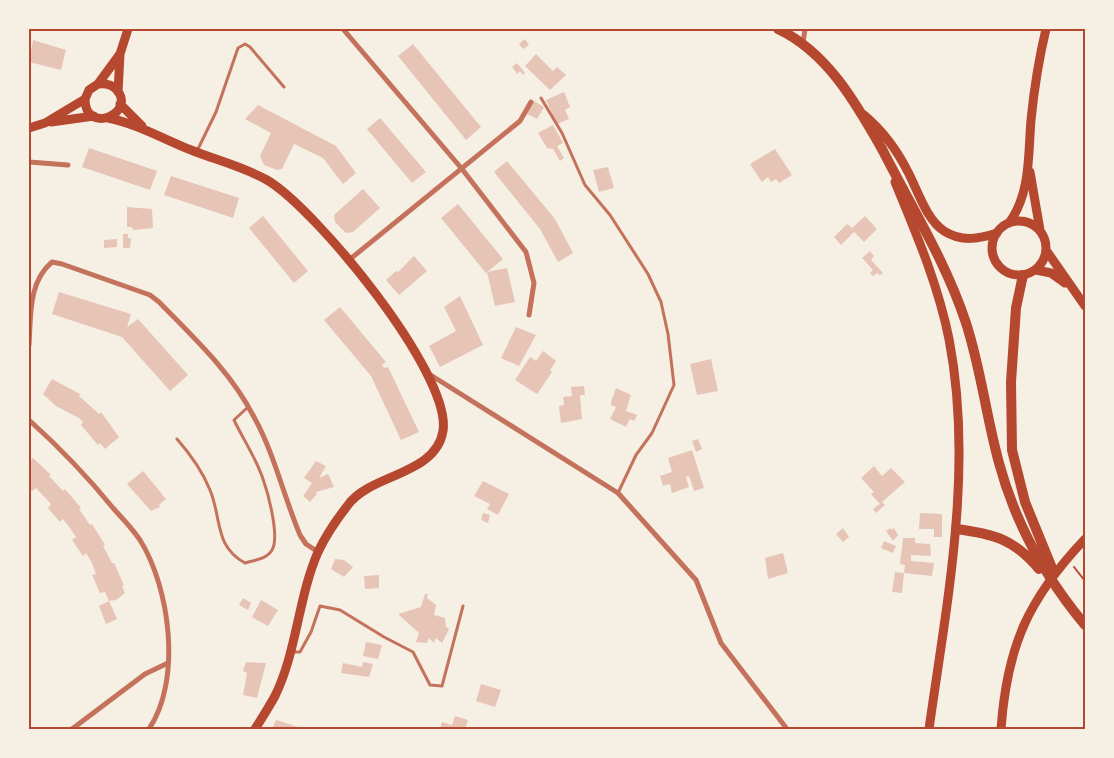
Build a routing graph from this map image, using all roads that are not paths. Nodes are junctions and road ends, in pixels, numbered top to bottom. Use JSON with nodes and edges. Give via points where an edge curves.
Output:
{"nodes":[{"id":1,"x":128,"y":29,"type":"edge"},
{"id":2,"x":344,"y":29,"type":"edge"},
{"id":3,"x":778,"y":29,"type":"edge"},
{"id":4,"x":805,"y":29,"type":"edge"},
{"id":5,"x":1046,"y":29,"type":"edge"},
{"id":6,"x":802,"y":43,"type":"junction"},
{"id":7,"x":120,"y":54,"type":"junction"},
{"id":8,"x":98,"y":84,"type":"junction"},
{"id":9,"x":284,"y":87,"type":"dead end"},
{"id":10,"x":118,"y":92,"type":"junction"},
{"id":11,"x":541,"y":98,"type":"dead end"},
{"id":12,"x":85,"y":99,"type":"junction"},
{"id":13,"x":531,"y":102,"type":"dead end"},
{"id":14,"x":120,"y":104,"type":"junction"},
{"id":15,"x":861,"y":112,"type":"junction"},
{"id":16,"x":94,"y":116,"type":"junction"},
{"id":17,"x":108,"y":118,"type":"junction"},
{"id":18,"x":45,"y":123,"type":"junction"},
{"id":19,"x":29,"y":128,"type":"edge"},
{"id":20,"x":146,"y":129,"type":"junction"},
{"id":21,"x":882,"y":149,"type":"junction"},
{"id":22,"x":196,"y":152,"type":"junction"},
{"id":23,"x":29,"y":162,"type":"edge"},
{"id":24,"x":68,"y":165,"type":"dead end"},
{"id":25,"x":1029,"y":167,"type":"junction"},
{"id":26,"x":462,"y":169,"type":"junction"},
{"id":27,"x":1009,"y":223,"type":"junction"},
{"id":28,"x":1040,"y":230,"type":"junction"},
{"id":29,"x":996,"y":234,"type":"junction"},
{"id":30,"x":1046,"y":250,"type":"junction"},
{"id":31,"x":348,"y":260,"type":"junction"},
{"id":32,"x":1036,"y":270,"type":"junction"},
{"id":33,"x":1023,"y":275,"type":"junction"},
{"id":34,"x":1069,"y":285,"type":"junction"},
{"id":35,"x":1085,"y":306,"type":"edge"},
{"id":36,"x":529,"y":315,"type":"dead end"},
{"id":37,"x":29,"y":345,"type":"edge"},
{"id":38,"x":426,"y":372,"type":"junction"},
{"id":39,"x":249,"y":407,"type":"junction"},
{"id":40,"x":29,"y":420,"type":"edge"},
{"id":41,"x":177,"y":439,"type":"dead end"},
{"id":42,"x":618,"y":492,"type":"junction"},
{"id":43,"x":956,"y":529,"type":"junction"},
{"id":44,"x":1085,"y":539,"type":"edge"},
{"id":45,"x":318,"y":552,"type":"junction"},
{"id":46,"x":1039,"y":558,"type":"junction"},
{"id":47,"x":1067,"y":602,"type":"junction"},
{"id":48,"x":463,"y":606,"type":"dead end"},
{"id":49,"x":1085,"y":625,"type":"edge"},
{"id":50,"x":290,"y":652,"type":"junction"},
{"id":51,"x":168,"y":663,"type":"junction"},
{"id":52,"x":72,"y":729,"type":"edge"},
{"id":53,"x":149,"y":729,"type":"edge"},
{"id":54,"x":255,"y":729,"type":"edge"},
{"id":55,"x":787,"y":729,"type":"edge"},
{"id":56,"x":929,"y":729,"type":"edge"},
{"id":57,"x":1001,"y":729,"type":"edge"}],
"edges":[{"from":1,"to":7,"type":"main road"},
{"from":2,"to":26,"type":"street"},
{"from":3,"to":6,"type":"main road"},
{"from":4,"to":6,"type":"street"},
{"from":5,"to":25,"type":"main road","via":[[1031,119]]},
{"from":6,"to":15,"type":"main road","via":[[829,69]]},
{"from":7,"to":8,"type":"main road"},
{"from":7,"to":10,"type":"main road"},
{"from":8,"to":10,"type":"main road","via":[[109,84]]},
{"from":8,"to":12,"type":"main road","via":[[89,90]]},
{"from":9,"to":22,"type":"lane","via":[[250,47],[245,44],[238,48],[216,112]]},
{"from":10,"to":14,"type":"main road"},
{"from":11,"to":42,"type":"lane","via":[[562,133],[585,185],[610,215],[648,274],[661,302],[668,334],[674,385],[652,433],[636,455]]},
{"from":12,"to":16,"type":"main road","via":[[87,109]]},
{"from":12,"to":18,"type":"main road"},
{"from":13,"to":26,"type":"street","via":[[520,121]]},
{"from":14,"to":17,"type":"main road","via":[[116,113]]},
{"from":14,"to":20,"type":"main road"},
{"from":15,"to":21,"type":"main road"},
{"from":15,"to":29,"type":"main road","via":[[893,147],[942,229],[970,239]]},
{"from":16,"to":17,"type":"main road"},
{"from":16,"to":18,"type":"main road"},
{"from":17,"to":20,"type":"main road"},
{"from":18,"to":19,"type":"main road"},
{"from":20,"to":22,"type":"main road"},
{"from":21,"to":43,"type":"main road","via":[[931,272],[949,340],[956,384]]},
{"from":21,"to":46,"type":"main road","via":[[962,310],[1005,482],[1020,522]]},
{"from":22,"to":31,"type":"main road","via":[[268,180],[322,227]]},
{"from":23,"to":24,"type":"street"},
{"from":25,"to":27,"type":"main road","via":[[1019,209]]},
{"from":25,"to":28,"type":"main road"},
{"from":26,"to":31,"type":"street"},
{"from":26,"to":36,"type":"street","via":[[526,252],[534,283]]},
{"from":27,"to":28,"type":"main road","via":[[1026,222]]},
{"from":27,"to":29,"type":"main road"},
{"from":28,"to":30,"type":"main road"},
{"from":29,"to":33,"type":"main road","via":[[992,247],[998,265],[1005,272]]},
{"from":30,"to":32,"type":"main road","via":[[1045,258]]},
{"from":30,"to":34,"type":"main road"},
{"from":31,"to":38,"type":"main road","via":[[378,297]]},
{"from":32,"to":33,"type":"main road"},
{"from":32,"to":34,"type":"main road","via":[[1051,273]]},
{"from":33,"to":46,"type":"main road","via":[[1016,308],[1010,432],[1019,485]]},
{"from":34,"to":35,"type":"main road"},
{"from":37,"to":39,"type":"street","via":[[34,287],[42,271],[52,262],[62,264],[150,295],[215,360]]},
{"from":38,"to":42,"type":"street"},
{"from":38,"to":45,"type":"main road","via":[[442,416],[443,430],[439,442],[420,462],[359,494],[349,503]]},
{"from":39,"to":41,"type":"lane","via":[[234,420],[263,478],[269,503],[275,542],[266,557],[246,563],[233,556],[218,525],[204,476]]},
{"from":39,"to":45,"type":"street","via":[[300,535]]},
{"from":40,"to":51,"type":"street","via":[[89,479],[140,540],[158,582],[167,620]]},
{"from":42,"to":55,"type":"street","via":[[696,580],[721,643]]},
{"from":43,"to":46,"type":"main road","via":[[1004,539]]},
{"from":43,"to":56,"type":"main road"},
{"from":44,"to":57,"type":"main road","via":[[1045,586],[1020,633],[1007,674]]},
{"from":45,"to":50,"type":"main road"},
{"from":46,"to":47,"type":"main road"},
{"from":46,"to":47,"type":"main road"},
{"from":47,"to":49,"type":"main road"},
{"from":48,"to":50,"type":"lane","via":[[442,686],[430,685],[413,652],[340,610],[320,606],[300,652]]},
{"from":50,"to":54,"type":"main road","via":[[275,695]]},
{"from":51,"to":52,"type":"street","via":[[144,674]]},
{"from":51,"to":53,"type":"street","via":[[161,704]]}]}
